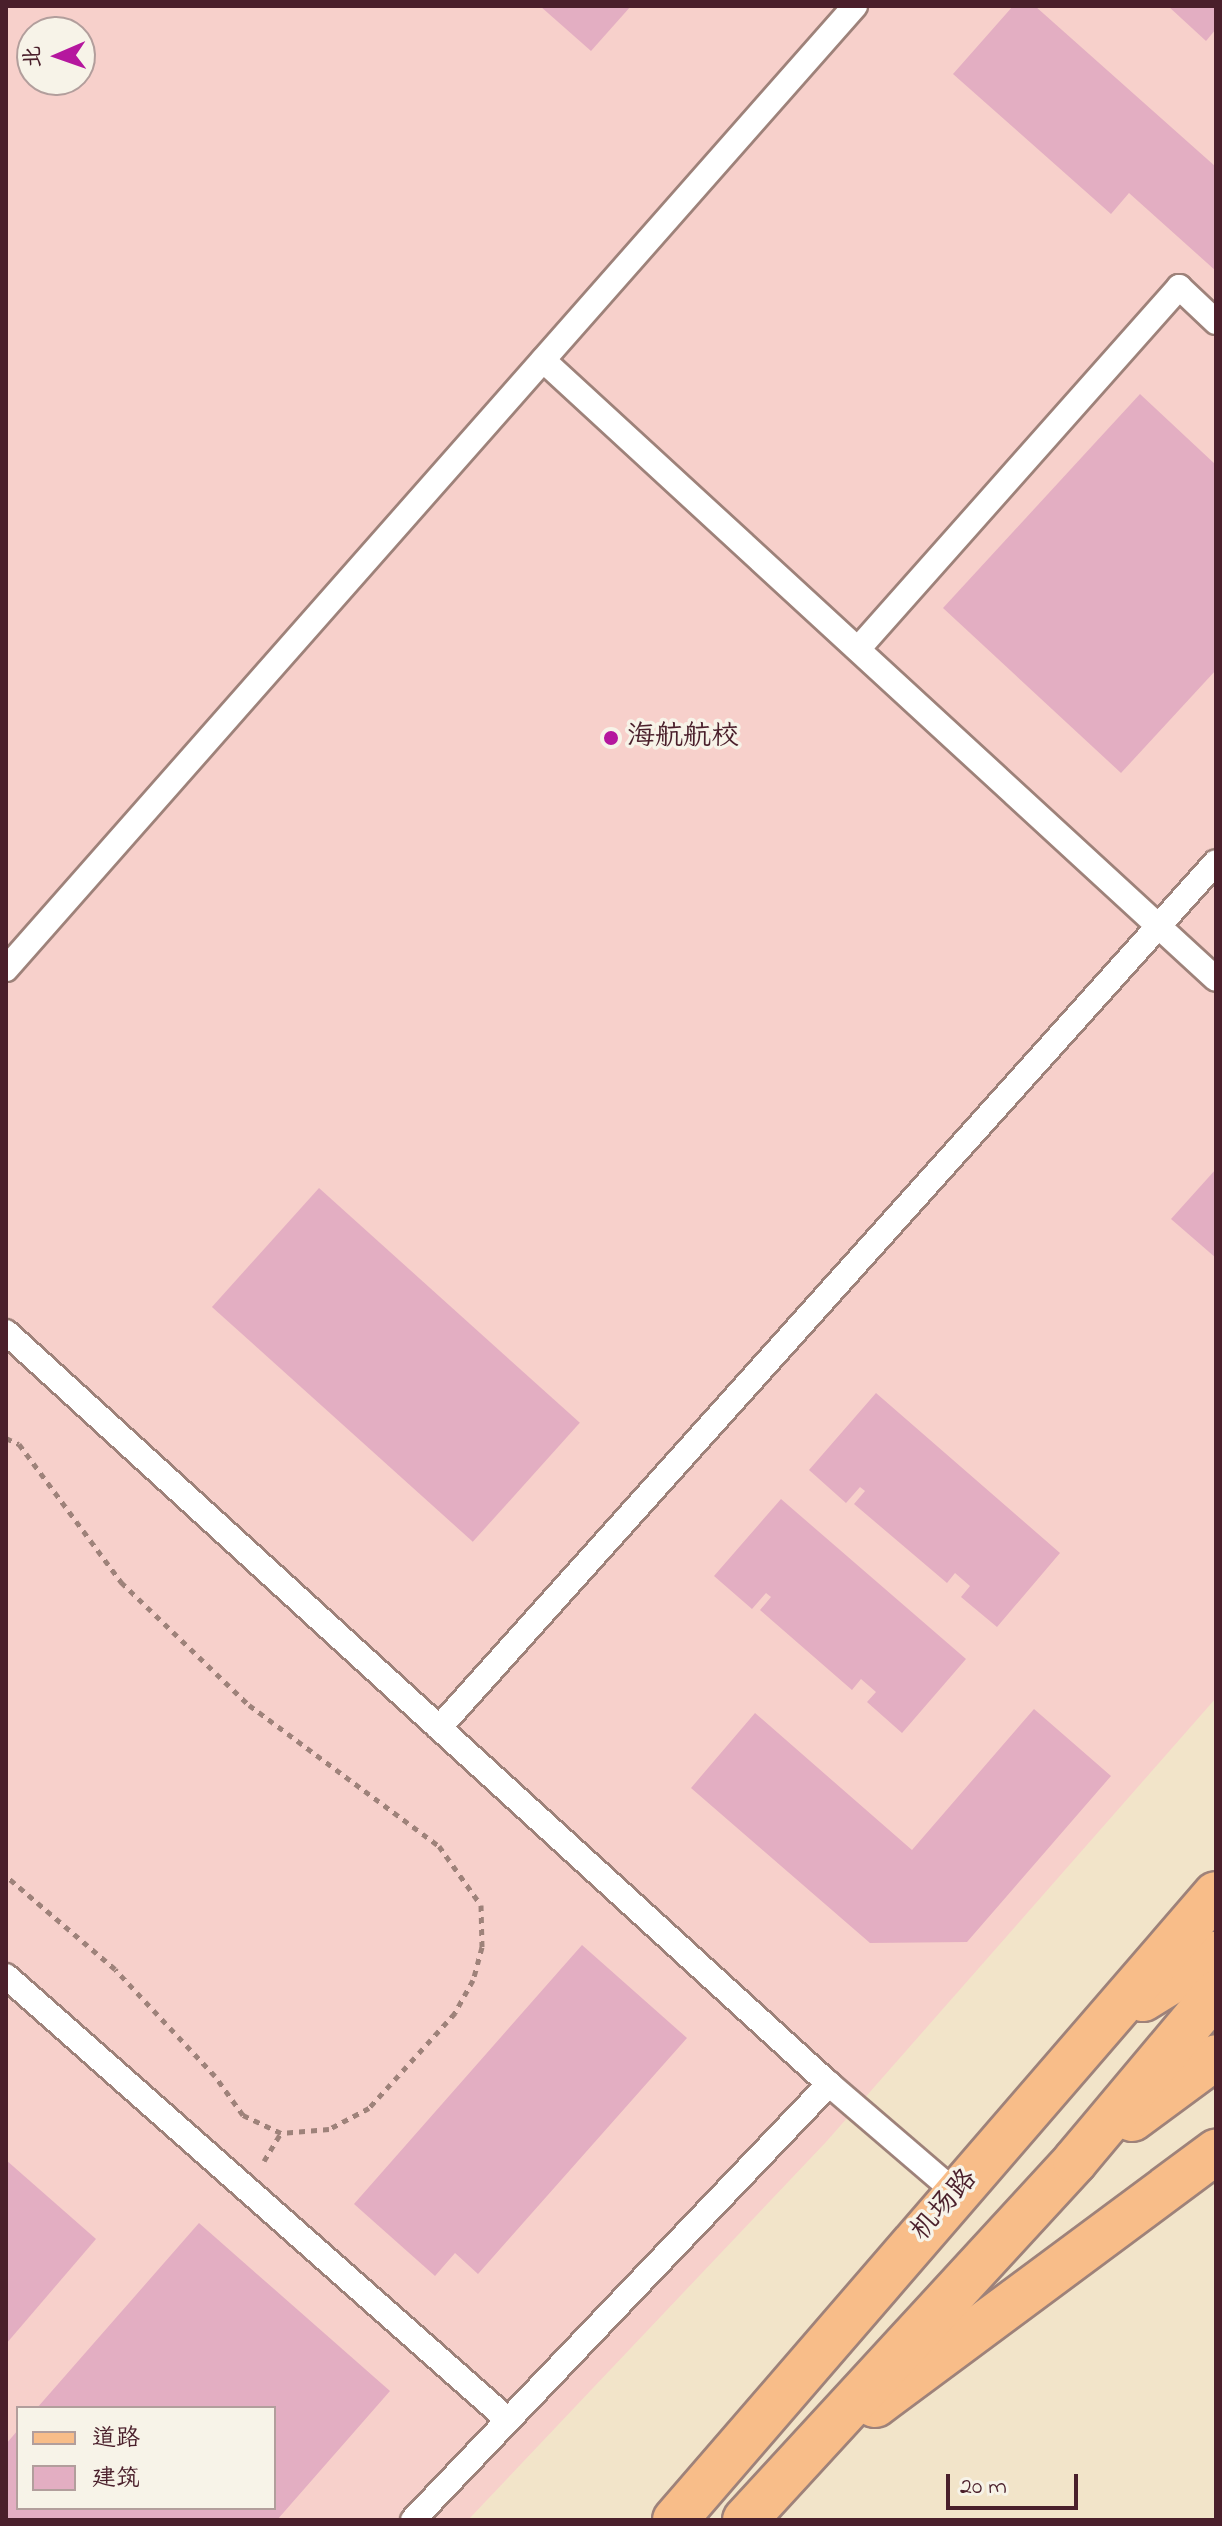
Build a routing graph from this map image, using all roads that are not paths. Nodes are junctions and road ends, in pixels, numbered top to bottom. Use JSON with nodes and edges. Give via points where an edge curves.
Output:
{"nodes":[{"id":1,"x":855,"y":6,"type":"edge"},
{"id":2,"x":1216,"y":322,"type":"edge"},
{"id":3,"x":543,"y":360,"type":"junction"},
{"id":4,"x":858,"y":649,"type":"junction"},
{"id":5,"x":1216,"y":862,"type":"edge"},
{"id":6,"x":1159,"y":925,"type":"junction"},
{"id":7,"x":6,"y":969,"type":"edge"},
{"id":8,"x":1216,"y":979,"type":"edge"},
{"id":9,"x":6,"y":1332,"type":"edge"},
{"id":10,"x":439,"y":1728,"type":"junction"},
{"id":11,"x":1216,"y":1894,"type":"edge"},
{"id":12,"x":1216,"y":1954,"type":"edge"},
{"id":13,"x":6,"y":1976,"type":"edge"},
{"id":14,"x":1216,"y":1993,"type":"edge"},
{"id":15,"x":1105,"y":2023,"type":"junction"},
{"id":16,"x":1216,"y":2057,"type":"edge"},
{"id":17,"x":829,"y":2084,"type":"junction"},
{"id":18,"x":1216,"y":2152,"type":"edge"},
{"id":19,"x":1075,"y":2161,"type":"junction"},
{"id":20,"x":956,"y":2193,"type":"junction"},
{"id":21,"x":508,"y":2420,"type":"junction"},
{"id":22,"x":786,"y":2471,"type":"junction"},
{"id":23,"x":413,"y":2520,"type":"edge"},
{"id":24,"x":675,"y":2520,"type":"edge"},
{"id":25,"x":745,"y":2520,"type":"edge"}],
"edges":[{"from":1,"to":3,"type":"lane"},
{"from":2,"to":4,"type":"lane","via":[[1179,287]]},
{"from":3,"to":4,"type":"lane"},
{"from":3,"to":7,"type":"lane"},
{"from":4,"to":6,"type":"lane"},
{"from":5,"to":6,"type":"lane"},
{"from":6,"to":8,"type":"lane"},
{"from":6,"to":10,"type":"lane"},
{"from":9,"to":10,"type":"lane"},
{"from":10,"to":17,"type":"lane"},
{"from":11,"to":15,"type":"main road","name":"机场路"},
{"from":12,"to":15,"type":"main road"},
{"from":13,"to":21,"type":"lane"},
{"from":14,"to":19,"type":"main road"},
{"from":15,"to":20,"type":"main road","name":"机场路"},
{"from":16,"to":19,"type":"main road"},
{"from":17,"to":20,"type":"lane"},
{"from":17,"to":21,"type":"lane"},
{"from":18,"to":22,"type":"main road"},
{"from":19,"to":22,"type":"main road"},
{"from":20,"to":24,"type":"main road","name":"机场路"},
{"from":21,"to":23,"type":"lane"},
{"from":22,"to":25,"type":"main road"}]}
